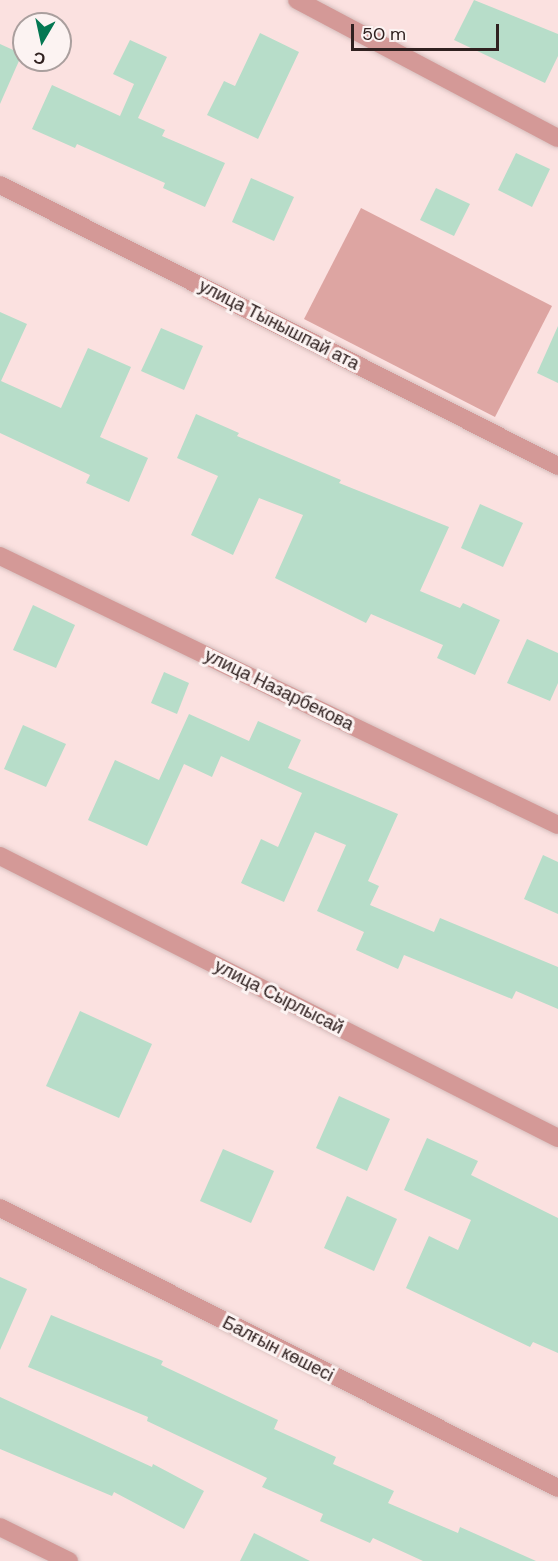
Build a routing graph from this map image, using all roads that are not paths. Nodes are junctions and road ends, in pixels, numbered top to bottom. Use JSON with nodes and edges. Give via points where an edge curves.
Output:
{"nodes":[{"id":1,"x":297,"y":0,"type":"edge"},
{"id":2,"x":558,"y":138,"type":"edge"},
{"id":3,"x":0,"y":185,"type":"edge"},
{"id":4,"x":558,"y":466,"type":"edge"},
{"id":5,"x":0,"y":555,"type":"edge"},
{"id":6,"x":558,"y":825,"type":"edge"},
{"id":7,"x":0,"y":856,"type":"edge"},
{"id":8,"x":558,"y":1138,"type":"edge"},
{"id":9,"x":0,"y":1208,"type":"edge"},
{"id":10,"x":558,"y":1488,"type":"edge"},
{"id":11,"x":0,"y":1527,"type":"edge"},
{"id":12,"x":69,"y":1561,"type":"edge"}],
"edges":[{"from":1,"to":2,"type":"street"},
{"from":3,"to":4,"type":"street","name":"улица Тынышпай ата"},
{"from":5,"to":6,"type":"street","name":"улица Назарбекова"},
{"from":7,"to":8,"type":"street","name":"улица Сырлысай"},
{"from":9,"to":10,"type":"street","name":"Балғын көшесі"},
{"from":11,"to":12,"type":"street"}]}
